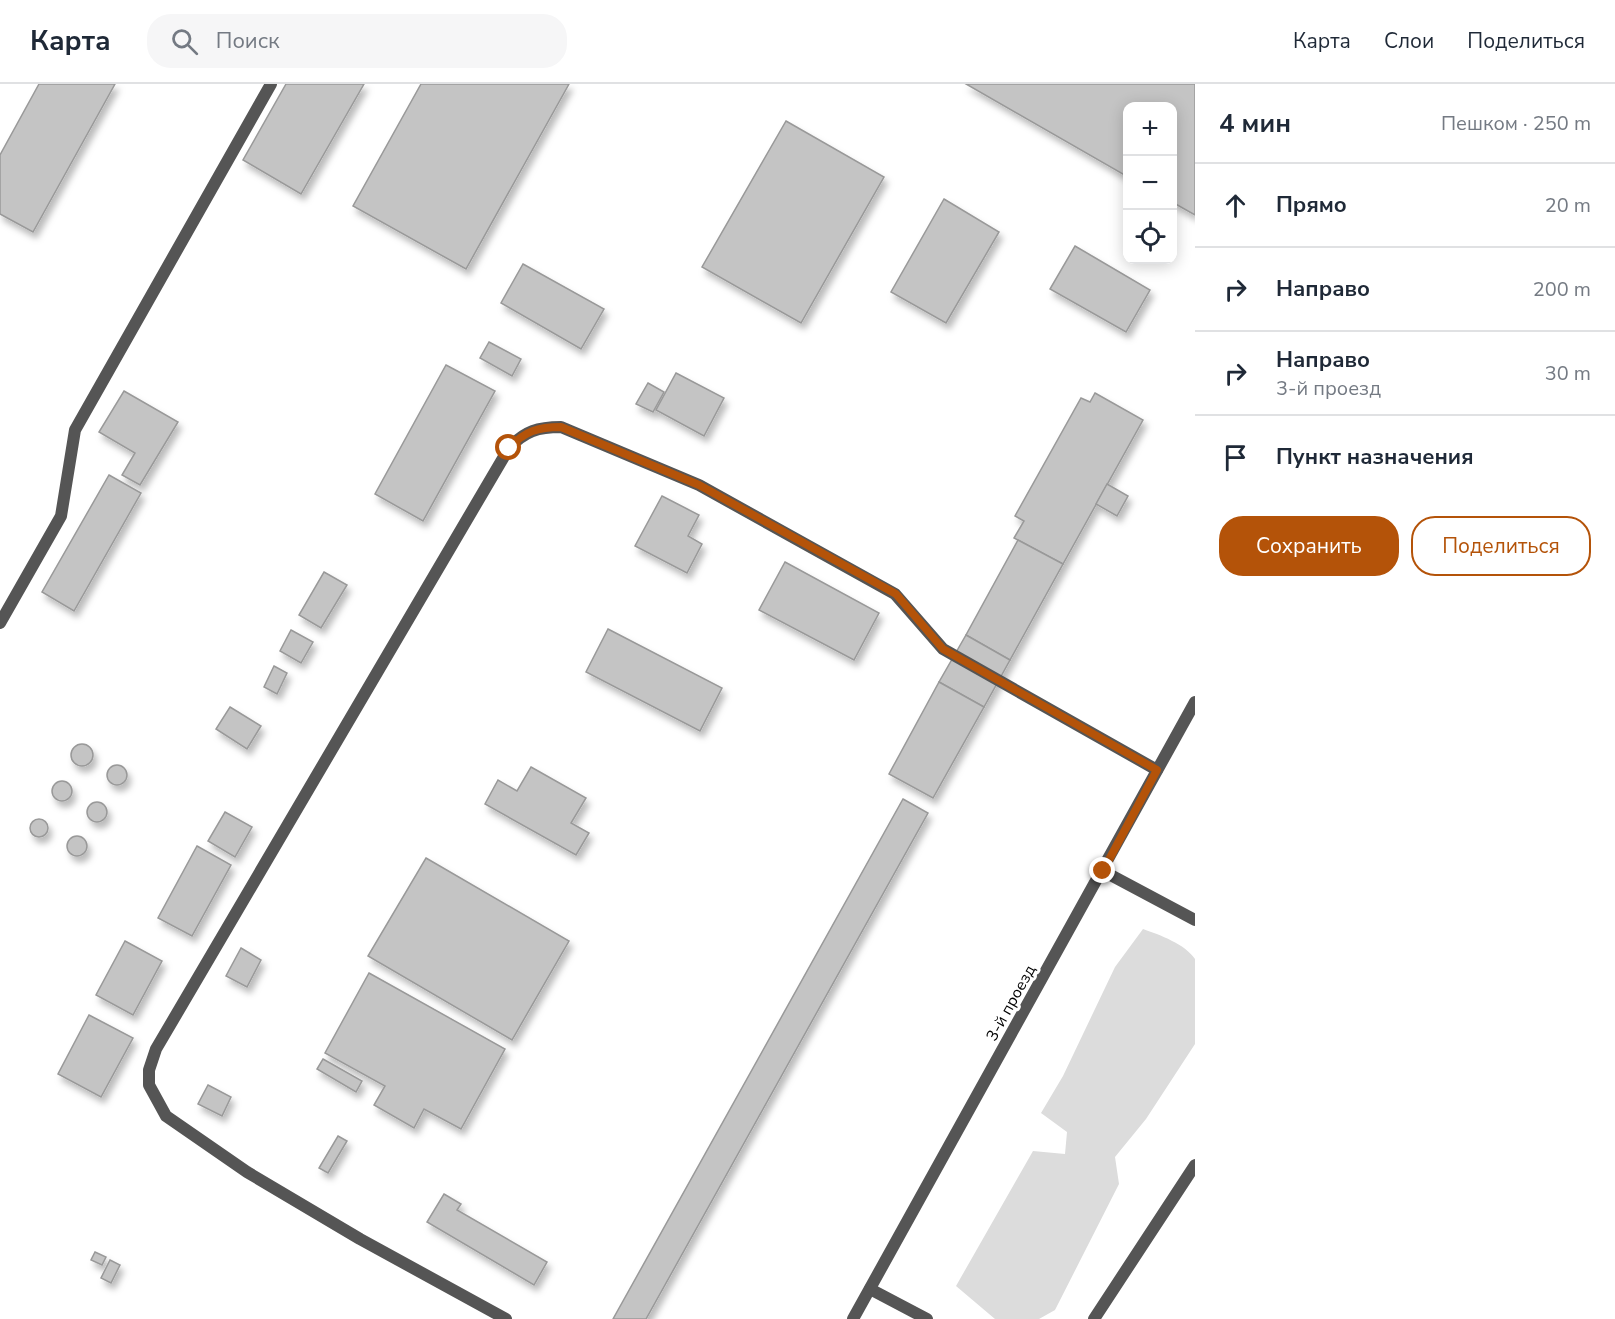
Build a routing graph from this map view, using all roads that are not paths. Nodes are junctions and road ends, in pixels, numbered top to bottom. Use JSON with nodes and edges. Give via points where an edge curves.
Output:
{"nodes":[{"id":1,"x":271,"y":84,"type":"edge"},
{"id":2,"x":0,"y":623,"type":"edge"},
{"id":3,"x":1195,"y":702,"type":"edge"},
{"id":4,"x":1157,"y":770,"type":"junction"},
{"id":5,"x":1103,"y":871,"type":"junction"},
{"id":6,"x":1195,"y":920,"type":"edge"},
{"id":7,"x":1195,"y":1165,"type":"edge"},
{"id":8,"x":870,"y":1289,"type":"junction"},
{"id":9,"x":506,"y":1319,"type":"edge"},
{"id":10,"x":853,"y":1319,"type":"edge"},
{"id":11,"x":927,"y":1319,"type":"edge"},
{"id":12,"x":1094,"y":1319,"type":"edge"}],
"edges":[{"from":1,"to":2,"type":"street","via":[[75,430],[61,516]]},
{"from":3,"to":4,"type":"street","name":"3-й проезд"},
{"from":4,"to":5,"type":"street","name":"3-й проезд"},
{"from":4,"to":9,"type":"street","via":[[943,649],[896,594],[699,485],[561,427],[543,427],[522,434],[509,448],[180,1008],[156,1049],[149,1070],[149,1085],[166,1116],[257,1178]]},
{"from":5,"to":6,"type":"street"},
{"from":5,"to":8,"type":"street","name":"3-й проезд"},
{"from":7,"to":12,"type":"street"},
{"from":8,"to":10,"type":"street","name":"3-й проезд"},
{"from":8,"to":11,"type":"street"}]}
